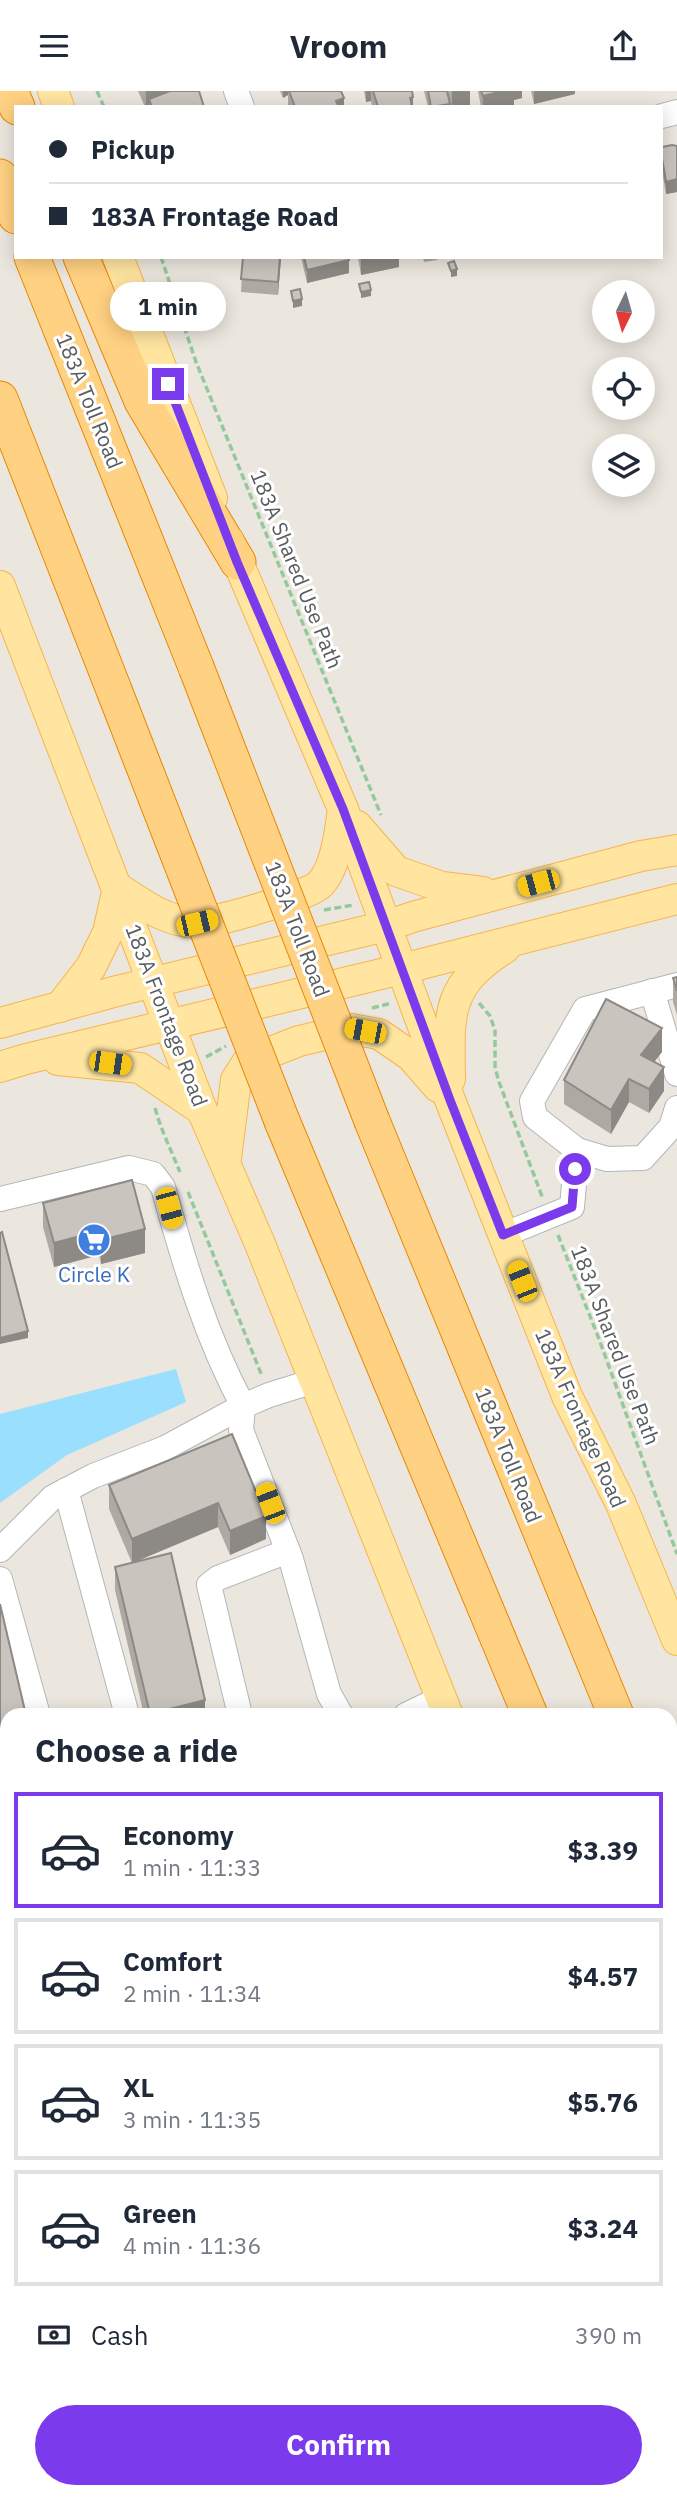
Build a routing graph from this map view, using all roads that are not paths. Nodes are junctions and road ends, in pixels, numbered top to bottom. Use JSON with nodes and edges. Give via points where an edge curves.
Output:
{"nodes":[{"id":1,"x":0,"y":177,"type":"edge"},
{"id":2,"x":14,"y":211,"type":"edge"},
{"id":3,"x":33,"y":259,"type":"edge"},
{"id":4,"x":82,"y":259,"type":"edge"},
{"id":5,"x":119,"y":259,"type":"edge"},
{"id":6,"x":0,"y":399,"type":"edge"},
{"id":7,"x":237,"y":562,"type":"junction"},
{"id":8,"x":3,"y":606,"type":"edge"},
{"id":9,"x":343,"y":809,"type":"junction"},
{"id":10,"x":677,"y":849,"type":"edge"},
{"id":11,"x":118,"y":888,"type":"junction"},
{"id":12,"x":498,"y":893,"type":"junction"},
{"id":13,"x":677,"y":899,"type":"edge"},
{"id":14,"x":386,"y":926,"type":"junction"},
{"id":15,"x":519,"y":939,"type":"junction"},
{"id":16,"x":402,"y":969,"type":"junction"},
{"id":17,"x":154,"y":983,"type":"junction"},
{"id":18,"x":677,"y":985,"type":"edge"},
{"id":19,"x":652,"y":991,"type":"junction"},
{"id":20,"x":60,"y":1007,"type":"junction"},
{"id":21,"x":0,"y":1023,"type":"edge"},
{"id":22,"x":170,"y":1024,"type":"junction"},
{"id":23,"x":13,"y":1063,"type":"edge"},
{"id":24,"x":677,"y":1074,"type":"edge"},
{"id":25,"x":450,"y":1100,"type":"junction"},
{"id":26,"x":677,"y":1108,"type":"edge"},
{"id":27,"x":202,"y":1110,"type":"junction"},
{"id":28,"x":577,"y":1150,"type":"junction"},
{"id":29,"x":226,"y":1165,"type":"junction"},
{"id":30,"x":0,"y":1199,"type":"edge"},
{"id":31,"x":503,"y":1235,"type":"junction"},
{"id":32,"x":314,"y":1381,"type":"junction"},
{"id":33,"x":243,"y":1406,"type":"junction"},
{"id":34,"x":66,"y":1490,"type":"junction"},
{"id":35,"x":0,"y":1550,"type":"edge"},
{"id":36,"x":288,"y":1551,"type":"junction"},
{"id":37,"x":0,"y":1579,"type":"edge"},
{"id":38,"x":677,"y":1640,"type":"edge"},
{"id":39,"x":444,"y":1706,"type":"edge"},
{"id":40,"x":36,"y":1708,"type":"edge"},
{"id":41,"x":125,"y":1708,"type":"edge"},
{"id":42,"x":238,"y":1708,"type":"edge"},
{"id":43,"x":332,"y":1708,"type":"edge"},
{"id":44,"x":527,"y":1708,"type":"edge"},
{"id":45,"x":613,"y":1708,"type":"edge"}],
"edges":[{"from":1,"to":2,"type":"highway"},
{"from":3,"to":45,"type":"highway","name":"183A Toll Road","bridge":true,"via":[[372,1121]]},
{"from":4,"to":7,"type":"highway","via":[[142,401]]},
{"from":5,"to":7,"type":"main road","name":"183A Frontage Road"},
{"from":6,"to":44,"type":"highway","bridge":true,"via":[[282,1121]]},
{"from":7,"to":9,"type":"main road","name":"183A Frontage Road"},
{"from":8,"to":11,"type":"main road","name":"183A Frontage Road"},
{"from":9,"to":11,"type":"main road","via":[[332,864],[318,886],[277,904],[197,923],[156,913]]},
{"from":9,"to":12,"type":"main road","via":[[396,871],[442,887]]},
{"from":9,"to":14,"type":"main road","name":"183A Frontage Road"},
{"from":10,"to":12,"type":"main road"},
{"from":11,"to":17,"type":"main road","name":"183A Frontage Road"},
{"from":11,"to":20,"type":"main road","via":[[108,932],[91,967]]},
{"from":12,"to":14,"type":"main road"},
{"from":13,"to":15,"type":"main road"},
{"from":14,"to":16,"type":"main road","name":"183A Frontage Road"},
{"from":14,"to":17,"type":"main road"},
{"from":15,"to":16,"type":"main road"},
{"from":15,"to":25,"type":"main road","via":[[486,960],[458,991],[451,1011]]},
{"from":16,"to":22,"type":"main road"},
{"from":16,"to":25,"type":"main road","name":"183A Frontage Road"},
{"from":17,"to":20,"type":"main road"},
{"from":17,"to":22,"type":"main road","name":"183A Frontage Road"},
{"from":18,"to":19,"type":"street"},
{"from":19,"to":24,"type":"street"},
{"from":19,"to":28,"type":"street","via":[[585,1009],[532,1101],[535,1117]]},
{"from":20,"to":21,"type":"main road"},
{"from":22,"to":23,"type":"main road"},
{"from":22,"to":27,"type":"main road","name":"183A Frontage Road"},
{"from":23,"to":27,"type":"main road","via":[[110,1063],[140,1068]]},
{"from":25,"to":29,"type":"main road","via":[[411,1056],[379,1034],[351,1029],[299,1041],[248,1061],[236,1080]]},
{"from":25,"to":31,"type":"main road","name":"183A Frontage Road"},
{"from":26,"to":28,"type":"street","via":[[671,1127],[643,1158],[607,1159]]},
{"from":27,"to":29,"type":"main road","name":"183A Frontage Road"},
{"from":28,"to":31,"type":"street","via":[[572,1207]]},
{"from":29,"to":32,"type":"main road","name":"183A Frontage Road"},
{"from":30,"to":33,"type":"street","via":[[129,1168],[153,1174],[163,1187],[223,1369]]},
{"from":31,"to":38,"type":"main road","name":"183A Frontage Road","via":[[568,1396],[621,1504]]},
{"from":32,"to":33,"type":"street"},
{"from":32,"to":39,"type":"main road","name":"183A Frontage Road"},
{"from":33,"to":34,"type":"street","via":[[165,1448]]},
{"from":33,"to":36,"type":"street","via":[[241,1430]]},
{"from":34,"to":35,"type":"street","via":[[53,1497]]},
{"from":34,"to":41,"type":"street"},
{"from":36,"to":42,"type":"street","via":[[209,1585]]},
{"from":36,"to":43,"type":"street"},
{"from":37,"to":40,"type":"street"}]}
